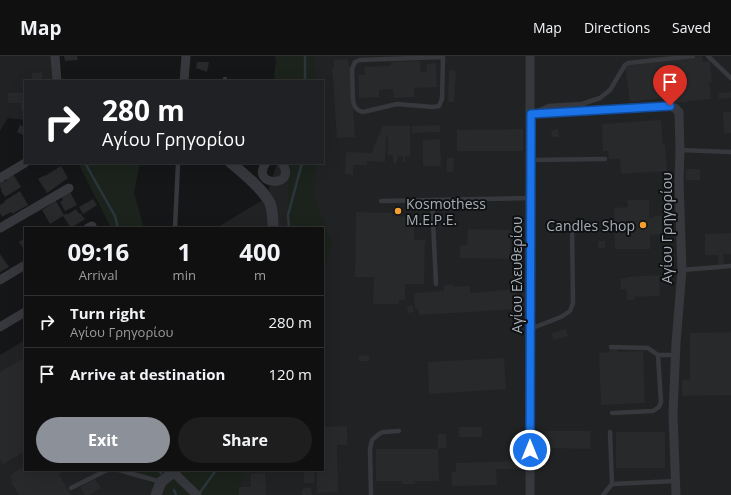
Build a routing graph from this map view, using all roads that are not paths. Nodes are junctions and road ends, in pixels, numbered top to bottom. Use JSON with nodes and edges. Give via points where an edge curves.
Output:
{"nodes":[{"id":1,"x":55,"y":56,"type":"edge"},
{"id":2,"x":186,"y":56,"type":"edge"},
{"id":3,"x":443,"y":56,"type":"edge"},
{"id":4,"x":530,"y":56,"type":"edge"},
{"id":5,"x":693,"y":56,"type":"edge"},
{"id":6,"x":708,"y":56,"type":"edge"},
{"id":7,"x":731,"y":78,"type":"edge"},
{"id":8,"x":57,"y":80,"type":"edge"},
{"id":9,"x":184,"y":80,"type":"edge"},
{"id":10,"x":531,"y":114,"type":"junction"},
{"id":11,"x":680,"y":150,"type":"junction"},
{"id":12,"x":731,"y":152,"type":"edge"},
{"id":13,"x":605,"y":159,"type":"dead end"},
{"id":14,"x":531,"y":160,"type":"junction"},
{"id":15,"x":24,"y":164,"type":"edge"},
{"id":16,"x":178,"y":164,"type":"edge"},
{"id":17,"x":232,"y":164,"type":"edge"},
{"id":18,"x":266,"y":164,"type":"edge"},
{"id":19,"x":282,"y":164,"type":"edge"},
{"id":20,"x":0,"y":178,"type":"edge"},
{"id":21,"x":266,"y":178,"type":"junction"},
{"id":22,"x":69,"y":188,"type":"dead end"},
{"id":23,"x":258,"y":188,"type":"junction"},
{"id":24,"x":531,"y":198,"type":"junction"},
{"id":25,"x":381,"y":200,"type":"dead end"},
{"id":26,"x":432,"y":200,"type":"junction"},
{"id":27,"x":572,"y":224,"type":"dead end"},
{"id":28,"x":175,"y":227,"type":"edge"},
{"id":29,"x":273,"y":227,"type":"edge"},
{"id":30,"x":0,"y":228,"type":"edge"},
{"id":31,"x":24,"y":266,"type":"edge"},
{"id":32,"x":731,"y":266,"type":"edge"},
{"id":33,"x":682,"y":270,"type":"junction"},
{"id":34,"x":0,"y":280,"type":"edge"},
{"id":35,"x":436,"y":284,"type":"dead end"},
{"id":36,"x":24,"y":313,"type":"edge"},
{"id":37,"x":0,"y":327,"type":"edge"},
{"id":38,"x":530,"y":329,"type":"junction"},
{"id":39,"x":611,"y":347,"type":"dead end"},
{"id":40,"x":658,"y":355,"type":"junction"},
{"id":41,"x":675,"y":355,"type":"junction"},
{"id":42,"x":612,"y":414,"type":"dead end"},
{"id":43,"x":399,"y":431,"type":"dead end"},
{"id":44,"x":610,"y":432,"type":"dead end"},
{"id":45,"x":105,"y":471,"type":"edge"},
{"id":46,"x":123,"y":471,"type":"edge"},
{"id":47,"x":175,"y":471,"type":"edge"},
{"id":48,"x":676,"y":481,"type":"junction"},
{"id":49,"x":161,"y":482,"type":"junction"},
{"id":50,"x":612,"y":484,"type":"junction"},
{"id":51,"x":71,"y":488,"type":"dead end"},
{"id":52,"x":156,"y":495,"type":"edge"},
{"id":53,"x":197,"y":495,"type":"edge"},
{"id":54,"x":370,"y":495,"type":"edge"},
{"id":55,"x":530,"y":495,"type":"edge"},
{"id":56,"x":603,"y":495,"type":"edge"},
{"id":57,"x":676,"y":495,"type":"edge"}],
"edges":[{"from":1,"to":8,"type":"street"},
{"from":2,"to":9,"type":"street"},
{"from":3,"to":3,"type":"lane","via":[[442,99],[438,106],[397,104],[363,112],[355,106],[352,69],[355,62]]},
{"from":4,"to":10,"type":"street","name":"Αγίου Ελευθερίου"},
{"from":5,"to":10,"type":"lane","via":[[628,63],[610,90],[600,98],[582,104],[548,106]]},
{"from":6,"to":7,"type":"lane"},
{"from":10,"to":11,"type":"street","name":"Αγίου Γρηγορίου","via":[[673,107],[679,114]]},
{"from":10,"to":14,"type":"street","name":"Αγίου Ελευθερίου"},
{"from":11,"to":12,"type":"lane"},
{"from":11,"to":33,"type":"street","name":"Αγίου Γρηγορίου"},
{"from":13,"to":14,"type":"lane"},
{"from":14,"to":24,"type":"street","name":"Αγίου Ελευθερίου"},
{"from":15,"to":20,"type":"street"},
{"from":16,"to":28,"type":"lane"},
{"from":17,"to":23,"type":"street"},
{"from":18,"to":21,"type":"street","via":[[263,172]]},
{"from":19,"to":21,"type":"street","via":[[286,171],[283,178],[272,182]]},
{"from":21,"to":23,"type":"street"},
{"from":22,"to":30,"type":"street"},
{"from":23,"to":29,"type":"street","via":[[270,203]]},
{"from":24,"to":26,"type":"lane"},
{"from":24,"to":38,"type":"street","name":"Αγίου Ελευθερίου"},
{"from":25,"to":26,"type":"lane"},
{"from":26,"to":35,"type":"lane"},
{"from":27,"to":38,"type":"lane","via":[[573,303],[570,311]]},
{"from":31,"to":34,"type":"street"},
{"from":32,"to":33,"type":"lane"},
{"from":33,"to":41,"type":"street","name":"Αγίου Γρηγορίου"},
{"from":36,"to":37,"type":"street"},
{"from":38,"to":55,"type":"street","name":"Αγίου Ελευθερίου"},
{"from":39,"to":40,"type":"lane","via":[[648,348]]},
{"from":40,"to":41,"type":"lane"},
{"from":40,"to":42,"type":"lane","via":[[661,402],[659,407],[653,411]]},
{"from":41,"to":48,"type":"street","name":"Αγίου Γρηγορίου","via":[[673,414]]},
{"from":43,"to":54,"type":"lane","via":[[383,432],[372,440]]},
{"from":44,"to":50,"type":"lane"},
{"from":45,"to":51,"type":"lane"},
{"from":46,"to":49,"type":"lane"},
{"from":47,"to":49,"type":"street"},
{"from":47,"to":53,"type":"street"},
{"from":48,"to":50,"type":"lane"},
{"from":48,"to":57,"type":"street","name":"Αγίου Γρηγορίου"},
{"from":49,"to":52,"type":"street"},
{"from":50,"to":56,"type":"lane"}]}
